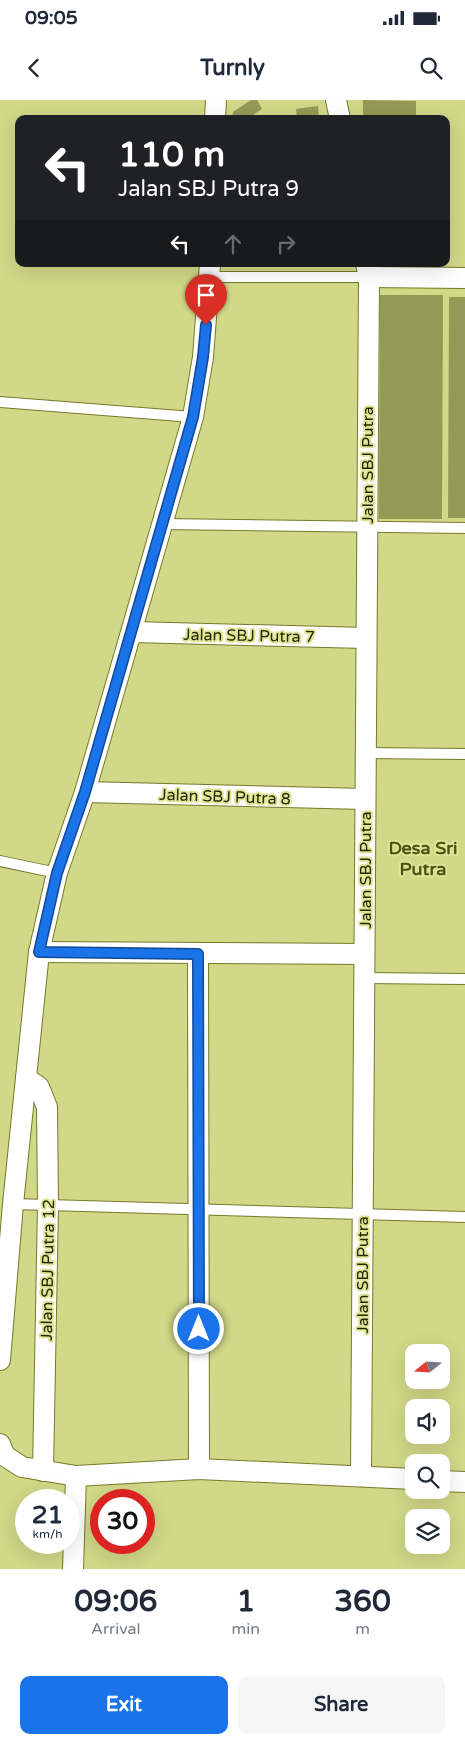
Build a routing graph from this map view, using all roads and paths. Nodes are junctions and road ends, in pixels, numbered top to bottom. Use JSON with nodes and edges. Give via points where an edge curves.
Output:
{"nodes":[{"id":1,"x":216,"y":100,"type":"edge"},
{"id":2,"x":336,"y":100,"type":"edge"},
{"id":3,"x":215,"y":115,"type":"edge"},
{"id":4,"x":339,"y":115,"type":"edge"},
{"id":5,"x":209,"y":270,"type":"edge"},
{"id":6,"x":367,"y":271,"type":"edge"},
{"id":7,"x":465,"y":278,"type":"edge"},
{"id":8,"x":0,"y":402,"type":"edge"},
{"id":9,"x":193,"y":417,"type":"junction"},
{"id":10,"x":163,"y":524,"type":"junction"},
{"id":11,"x":367,"y":526,"type":"junction"},
{"id":12,"x":465,"y":528,"type":"edge"},
{"id":13,"x":132,"y":632,"type":"junction"},
{"id":14,"x":366,"y":638,"type":"junction"},
{"id":15,"x":366,"y":753,"type":"junction"},
{"id":16,"x":465,"y":754,"type":"edge"},
{"id":17,"x":85,"y":792,"type":"junction"},
{"id":18,"x":365,"y":799,"type":"junction"},
{"id":19,"x":0,"y":861,"type":"edge"},
{"id":20,"x":57,"y":873,"type":"junction"},
{"id":21,"x":39,"y":952,"type":"junction"},
{"id":22,"x":198,"y":954,"type":"junction"},
{"id":23,"x":364,"y":954,"type":"junction"},
{"id":24,"x":364,"y":978,"type":"junction"},
{"id":25,"x":465,"y":979,"type":"edge"},
{"id":26,"x":26,"y":1078,"type":"junction"},
{"id":27,"x":14,"y":1204,"type":"junction"},
{"id":28,"x":48,"y":1205,"type":"junction"},
{"id":29,"x":199,"y":1210,"type":"junction"},
{"id":30,"x":363,"y":1214,"type":"junction"},
{"id":31,"x":465,"y":1217,"type":"edge"},
{"id":32,"x":0,"y":1360,"type":"edge"},
{"id":33,"x":0,"y":1444,"type":"edge"},
{"id":34,"x":199,"y":1469,"type":"junction"},
{"id":35,"x":43,"y":1471,"type":"junction"},
{"id":36,"x":76,"y":1476,"type":"junction"},
{"id":37,"x":361,"y":1476,"type":"junction"},
{"id":38,"x":405,"y":1478,"type":"edge"},
{"id":39,"x":450,"y":1481,"type":"edge"},
{"id":40,"x":465,"y":1482,"type":"edge"},
{"id":41,"x":73,"y":1569,"type":"edge"}],
"edges":[{"from":1,"to":3,"type":"street"},
{"from":2,"to":4,"type":"street"},
{"from":5,"to":6,"type":"lane"},
{"from":5,"to":9,"type":"street","via":[[203,357]]},
{"from":6,"to":7,"type":"street"},
{"from":6,"to":11,"type":"street","name":"Jalan SBJ Putra"},
{"from":8,"to":9,"type":"lane"},
{"from":9,"to":10,"type":"street"},
{"from":10,"to":11,"type":"lane"},
{"from":10,"to":13,"type":"street"},
{"from":11,"to":12,"type":"lane"},
{"from":11,"to":14,"type":"street","name":"Jalan SBJ Putra"},
{"from":13,"to":14,"type":"street","name":"Jalan SBJ Putra 7"},
{"from":13,"to":17,"type":"street"},
{"from":14,"to":15,"type":"street","name":"Jalan SBJ Putra"},
{"from":15,"to":16,"type":"lane"},
{"from":15,"to":18,"type":"street","name":"Jalan SBJ Putra"},
{"from":17,"to":18,"type":"street","name":"Jalan SBJ Putra 8"},
{"from":17,"to":20,"type":"street"},
{"from":18,"to":23,"type":"street","name":"Jalan SBJ Putra"},
{"from":19,"to":20,"type":"lane"},
{"from":20,"to":21,"type":"street"},
{"from":21,"to":22,"type":"street"},
{"from":21,"to":26,"type":"street"},
{"from":22,"to":23,"type":"street"},
{"from":22,"to":29,"type":"street"},
{"from":23,"to":24,"type":"street","name":"Jalan SBJ Putra"},
{"from":24,"to":25,"type":"lane"},
{"from":24,"to":30,"type":"street","name":"Jalan SBJ Putra"},
{"from":26,"to":27,"type":"street"},
{"from":26,"to":28,"type":"street","name":"Jalan SBJ Putra 12","via":[[39,1087],[47,1107]]},
{"from":27,"to":28,"type":"lane"},
{"from":27,"to":32,"type":"street"},
{"from":28,"to":29,"type":"lane"},
{"from":28,"to":35,"type":"street","name":"Jalan SBJ Putra 12"},
{"from":29,"to":30,"type":"lane"},
{"from":29,"to":34,"type":"street"},
{"from":30,"to":31,"type":"lane"},
{"from":30,"to":37,"type":"street","name":"Jalan SBJ Putra"},
{"from":33,"to":35,"type":"street","via":[[6,1456],[22,1466]]},
{"from":34,"to":36,"type":"street"},
{"from":34,"to":37,"type":"street"},
{"from":35,"to":36,"type":"street"},
{"from":36,"to":41,"type":"street"},
{"from":37,"to":38,"type":"street"},
{"from":39,"to":40,"type":"street"}]}
